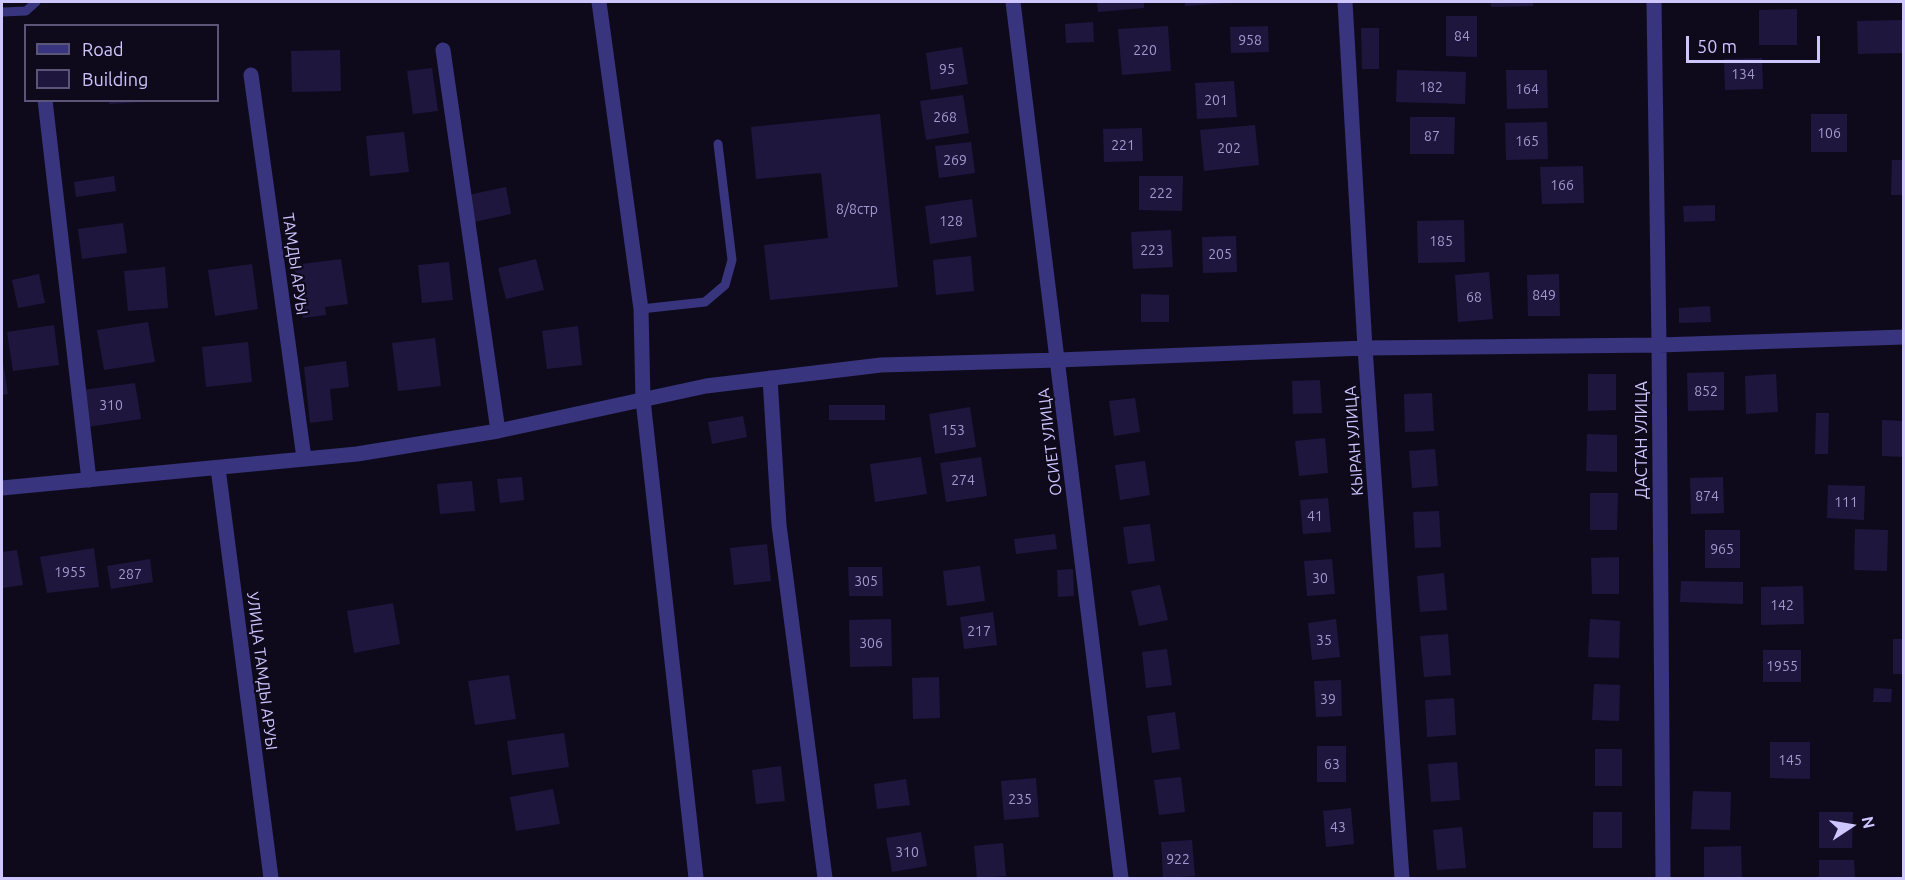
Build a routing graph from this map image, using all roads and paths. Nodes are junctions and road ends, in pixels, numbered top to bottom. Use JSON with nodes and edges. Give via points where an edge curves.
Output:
{"nodes":[{"id":1,"x":36,"y":2,"type":"edge"},
{"id":2,"x":599,"y":2,"type":"edge"},
{"id":3,"x":1013,"y":2,"type":"edge"},
{"id":4,"x":1344,"y":2,"type":"edge"},
{"id":5,"x":1653,"y":2,"type":"edge"},
{"id":6,"x":2,"y":12,"type":"edge"},
{"id":7,"x":443,"y":50,"type":"dead end"},
{"id":8,"x":251,"y":75,"type":"dead end"},
{"id":9,"x":45,"y":102,"type":"edge"},
{"id":10,"x":718,"y":144,"type":"dead end"},
{"id":11,"x":641,"y":309,"type":"junction"},
{"id":12,"x":1904,"y":337,"type":"edge"},
{"id":13,"x":1659,"y":345,"type":"junction"},
{"id":14,"x":1365,"y":348,"type":"junction"},
{"id":15,"x":1058,"y":360,"type":"junction"},
{"id":16,"x":770,"y":378,"type":"junction"},
{"id":17,"x":643,"y":400,"type":"junction"},
{"id":18,"x":498,"y":431,"type":"junction"},
{"id":19,"x":304,"y":458,"type":"junction"},
{"id":20,"x":218,"y":468,"type":"junction"},
{"id":21,"x":89,"y":480,"type":"junction"},
{"id":22,"x":2,"y":488,"type":"edge"},
{"id":23,"x":271,"y":879,"type":"edge"},
{"id":24,"x":696,"y":879,"type":"edge"},
{"id":25,"x":825,"y":879,"type":"edge"},
{"id":26,"x":1121,"y":879,"type":"edge"},
{"id":27,"x":1402,"y":879,"type":"edge"},
{"id":28,"x":1663,"y":879,"type":"edge"}],
"edges":[{"from":1,"to":6,"type":"lane","via":[[26,11]]},
{"from":2,"to":11,"type":"street"},
{"from":3,"to":15,"type":"street","name":"ОСИЕТ УЛИЦА"},
{"from":4,"to":14,"type":"street","name":"КЫРАН УЛИЦА"},
{"from":5,"to":13,"type":"street","name":"ДАСТАН УЛИЦА"},
{"from":7,"to":18,"type":"street"},
{"from":8,"to":19,"type":"street","name":"ТАМДЫ АРУЫ"},
{"from":9,"to":21,"type":"street"},
{"from":10,"to":11,"type":"lane","via":[[732,260],[725,285],[705,302]]},
{"from":11,"to":17,"type":"street"},
{"from":12,"to":13,"type":"street"},
{"from":13,"to":14,"type":"street"},
{"from":13,"to":28,"type":"street","name":"ДАСТАН УЛИЦА"},
{"from":14,"to":15,"type":"street"},
{"from":14,"to":27,"type":"street","name":"КЫРАН УЛИЦА"},
{"from":15,"to":16,"type":"street","via":[[881,365]]},
{"from":15,"to":26,"type":"street","name":"ОСИЕТ УЛИЦА"},
{"from":16,"to":17,"type":"street","via":[[706,386]]},
{"from":16,"to":25,"type":"street","via":[[779,525]]},
{"from":17,"to":18,"type":"street"},
{"from":17,"to":24,"type":"street"},
{"from":18,"to":19,"type":"street","via":[[357,454]]},
{"from":19,"to":20,"type":"street"},
{"from":20,"to":21,"type":"street"},
{"from":20,"to":23,"type":"street","name":"УЛИЦА ТАМДЫ АРУЫ"},
{"from":21,"to":22,"type":"street"}]}
